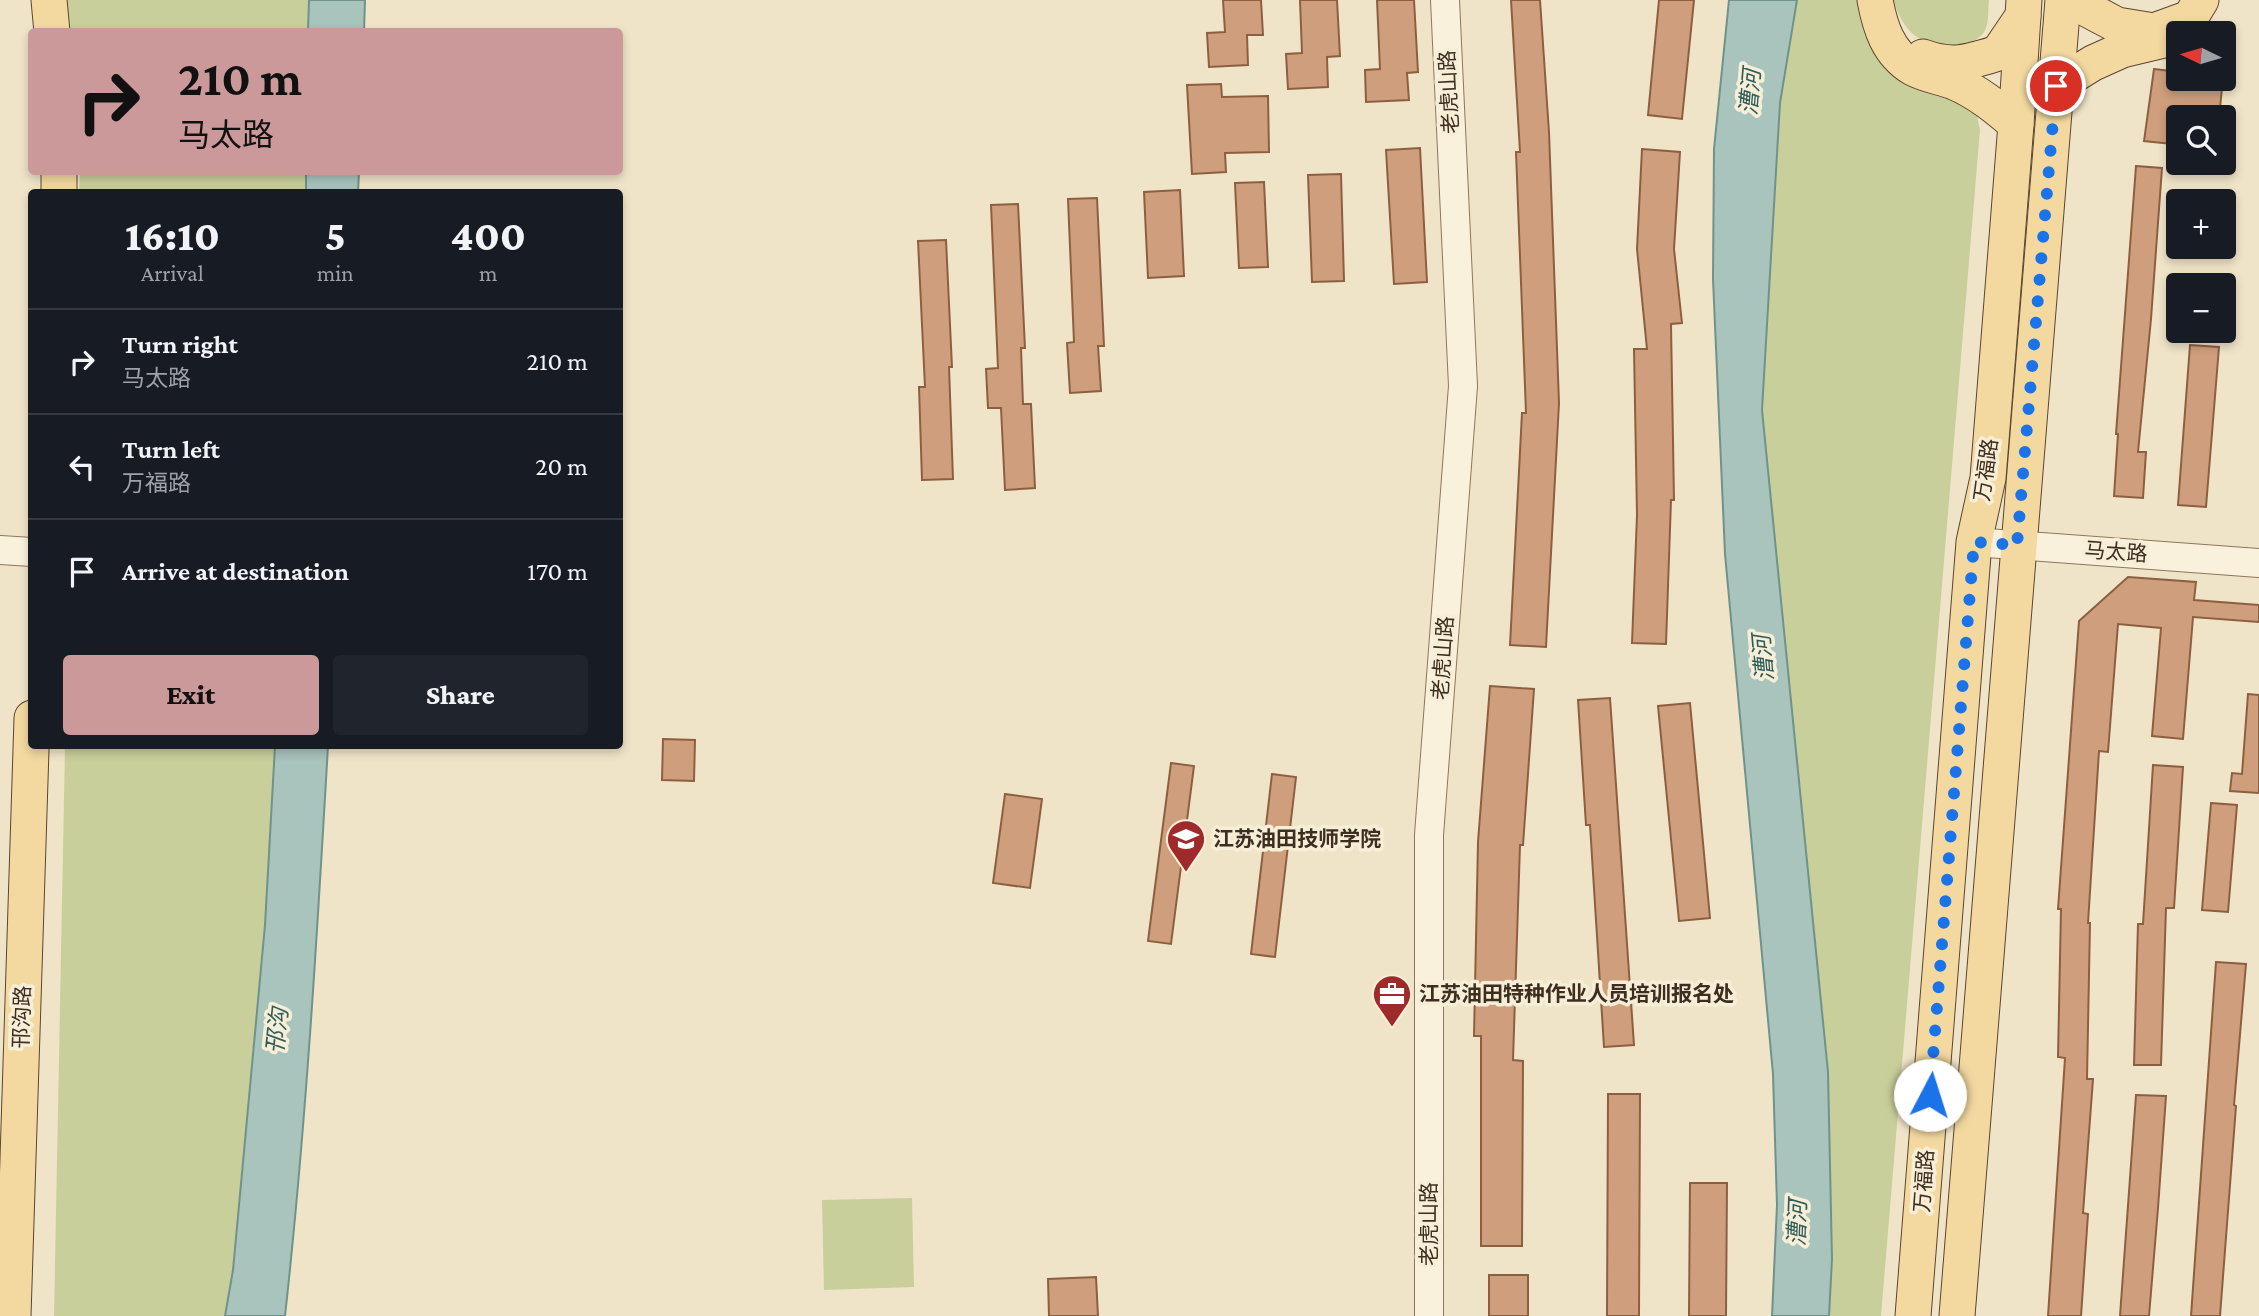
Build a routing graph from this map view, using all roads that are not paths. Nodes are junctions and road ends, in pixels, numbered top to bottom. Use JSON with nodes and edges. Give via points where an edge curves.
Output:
{"nodes":[{"id":1,"x":32,"y":0,"type":"edge"},
{"id":2,"x":49,"y":0,"type":"edge"},
{"id":3,"x":1445,"y":0,"type":"edge"},
{"id":4,"x":1875,"y":0,"type":"edge"},
{"id":5,"x":1885,"y":0,"type":"edge"},
{"id":6,"x":2063,"y":0,"type":"edge"},
{"id":7,"x":2080,"y":0,"type":"edge"},
{"id":8,"x":2201,"y":0,"type":"edge"},
{"id":9,"x":2215,"y":0,"type":"edge"},
{"id":10,"x":2023,"y":8,"type":"edge"},
{"id":11,"x":2203,"y":21,"type":"edge"},
{"id":12,"x":34,"y":28,"type":"edge"},
{"id":13,"x":52,"y":28,"type":"edge"},
{"id":14,"x":2166,"y":39,"type":"edge"},
{"id":15,"x":2056,"y":86,"type":"junction"},
{"id":16,"x":2017,"y":124,"type":"junction"},
{"id":17,"x":1974,"y":542,"type":"junction"},
{"id":18,"x":2017,"y":545,"type":"junction"},
{"id":19,"x":0,"y":550,"type":"edge"},
{"id":20,"x":28,"y":552,"type":"edge"},
{"id":21,"x":2259,"y":563,"type":"edge"},
{"id":22,"x":31,"y":749,"type":"edge"},
{"id":23,"x":46,"y":749,"type":"edge"},
{"id":24,"x":9,"y":1294,"type":"edge"},
{"id":25,"x":29,"y":1316,"type":"edge"},
{"id":26,"x":1429,"y":1316,"type":"edge"},
{"id":27,"x":1913,"y":1316,"type":"edge"},
{"id":28,"x":1957,"y":1316,"type":"edge"}],
"edges":[{"from":1,"to":12,"type":"main road"},
{"from":2,"to":13,"type":"main road"},
{"from":3,"to":26,"type":"street","name":"老虎山路","via":[[1463,386],[1429,835]]},
{"from":4,"to":16,"type":"main road","via":[[1881,30],[1897,54],[1913,67],[1989,101]]},
{"from":5,"to":10,"type":"main road","via":[[1903,45],[1939,63],[1963,64],[1998,53]]},
{"from":6,"to":15,"type":"main road","name":"万福路"},
{"from":7,"to":8,"type":"main road","via":[[2083,7],[2117,25],[2154,31],[2190,18]]},
{"from":9,"to":11,"type":"main road"},
{"from":10,"to":16,"type":"main road","name":"万福路"},
{"from":14,"to":15,"type":"main road","via":[[2122,50]]},
{"from":15,"to":18,"type":"main road","name":"万福路"},
{"from":16,"to":17,"type":"main road","name":"万福路","via":[[1988,478]]},
{"from":17,"to":18,"type":"street","name":"马太路"},
{"from":17,"to":27,"type":"main road","name":"万福路"},
{"from":18,"to":21,"type":"street","name":"马太路"},
{"from":18,"to":28,"type":"main road","name":"万福路"},
{"from":19,"to":20,"type":"street"},
{"from":22,"to":24,"type":"main road","name":"邗沟路"},
{"from":23,"to":25,"type":"main road","name":"邗沟路"}]}
